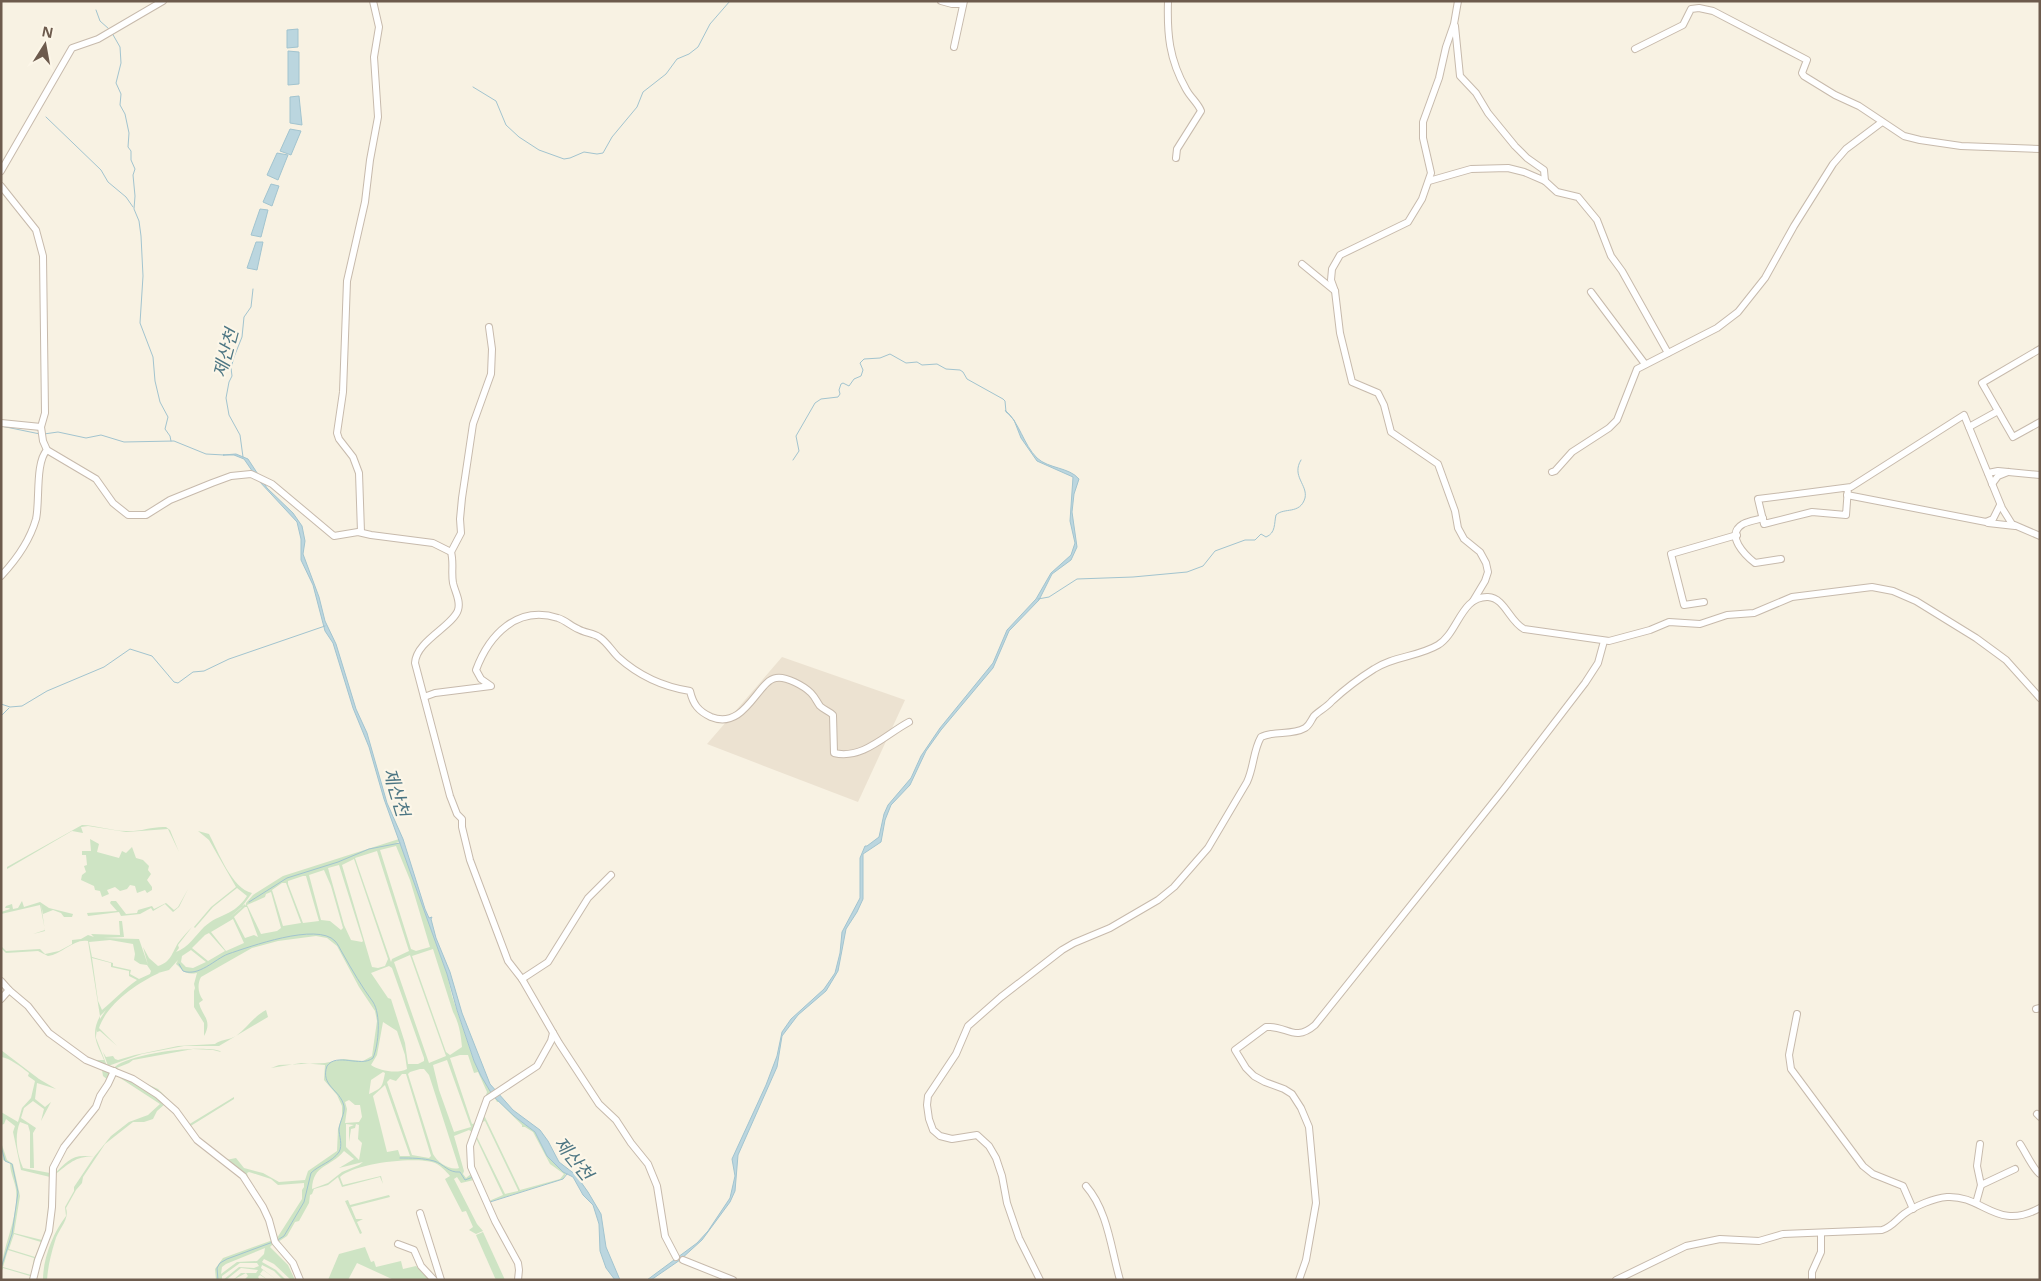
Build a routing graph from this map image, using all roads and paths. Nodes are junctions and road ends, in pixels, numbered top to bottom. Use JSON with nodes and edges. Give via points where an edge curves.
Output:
{"nodes":[{"id":1,"x":163,"y":1,"type":"edge"},
{"id":2,"x":373,"y":1,"type":"edge"},
{"id":3,"x":941,"y":1,"type":"edge"},
{"id":4,"x":1168,"y":1,"type":"edge"},
{"id":5,"x":1458,"y":1,"type":"edge"},
{"id":6,"x":964,"y":3,"type":"edge"},
{"id":7,"x":1454,"y":24,"type":"junction"},
{"id":8,"x":954,"y":46,"type":"dead end"},
{"id":9,"x":1635,"y":48,"type":"dead end"},
{"id":10,"x":1882,"y":122,"type":"junction"},
{"id":11,"x":2040,"y":149,"type":"edge"},
{"id":12,"x":1176,"y":158,"type":"dead end"},
{"id":13,"x":1,"y":172,"type":"edge"},
{"id":14,"x":1429,"y":181,"type":"junction"},
{"id":15,"x":1546,"y":181,"type":"junction"},
{"id":16,"x":1,"y":186,"type":"edge"},
{"id":17,"x":1302,"y":264,"type":"dead end"},
{"id":18,"x":1335,"y":291,"type":"junction"},
{"id":19,"x":1591,"y":292,"type":"dead end"},
{"id":20,"x":489,"y":327,"type":"dead end"},
{"id":21,"x":2040,"y":349,"type":"edge"},
{"id":22,"x":1668,"y":353,"type":"junction"},
{"id":23,"x":1645,"y":364,"type":"junction"},
{"id":24,"x":1998,"y":410,"type":"junction"},
{"id":25,"x":2040,"y":422,"type":"edge"},
{"id":26,"x":1,"y":423,"type":"edge"},
{"id":27,"x":1969,"y":426,"type":"junction"},
{"id":28,"x":41,"y":427,"type":"junction"},
{"id":29,"x":47,"y":450,"type":"junction"},
{"id":30,"x":1552,"y":472,"type":"dead end"},
{"id":31,"x":1988,"y":472,"type":"junction"},
{"id":32,"x":2008,"y":472,"type":"junction"},
{"id":33,"x":2040,"y":474,"type":"edge"},
{"id":34,"x":1992,"y":484,"type":"junction"},
{"id":35,"x":1848,"y":491,"type":"junction"},
{"id":36,"x":2000,"y":504,"type":"junction"},
{"id":37,"x":1763,"y":518,"type":"junction"},
{"id":38,"x":1986,"y":522,"type":"junction"},
{"id":39,"x":2018,"y":527,"type":"junction"},
{"id":40,"x":361,"y":532,"type":"junction"},
{"id":41,"x":1736,"y":535,"type":"junction"},
{"id":42,"x":2040,"y":536,"type":"edge"},
{"id":43,"x":451,"y":552,"type":"junction"},
{"id":44,"x":1781,"y":559,"type":"dead end"},
{"id":45,"x":1,"y":576,"type":"edge"},
{"id":46,"x":1473,"y":601,"type":"junction"},
{"id":47,"x":1704,"y":602,"type":"dead end"},
{"id":48,"x":1604,"y":641,"type":"junction"},
{"id":49,"x":424,"y":697,"type":"junction"},
{"id":50,"x":2040,"y":698,"type":"edge"},
{"id":51,"x":909,"y":722,"type":"dead end"},
{"id":52,"x":611,"y":875,"type":"dead end"},
{"id":53,"x":522,"y":980,"type":"junction"},
{"id":54,"x":1,"y":981,"type":"edge"},
{"id":55,"x":9,"y":990,"type":"junction"},
{"id":56,"x":1,"y":999,"type":"edge"},
{"id":57,"x":1796,"y":1014,"type":"dead end"},
{"id":58,"x":553,"y":1033,"type":"junction"},
{"id":59,"x":114,"y":1071,"type":"junction"},
{"id":60,"x":1980,"y":1144,"type":"dead end"},
{"id":61,"x":2020,"y":1144,"type":"dead end"},
{"id":62,"x":2015,"y":1168,"type":"dead end"},
{"id":63,"x":2040,"y":1174,"type":"edge"},
{"id":64,"x":1981,"y":1185,"type":"junction"},
{"id":65,"x":1086,"y":1186,"type":"dead end"},
{"id":66,"x":1976,"y":1204,"type":"junction"},
{"id":67,"x":2040,"y":1208,"type":"edge"},
{"id":68,"x":1913,"y":1209,"type":"junction"},
{"id":69,"x":420,"y":1213,"type":"dead end"},
{"id":70,"x":1821,"y":1233,"type":"junction"},
{"id":71,"x":398,"y":1244,"type":"dead end"},
{"id":72,"x":676,"y":1257,"type":"dead end"},
{"id":73,"x":683,"y":1260,"type":"dead end"},
{"id":74,"x":33,"y":1280,"type":"edge"},
{"id":75,"x":300,"y":1280,"type":"edge"},
{"id":76,"x":434,"y":1280,"type":"edge"},
{"id":77,"x":441,"y":1280,"type":"edge"},
{"id":78,"x":518,"y":1280,"type":"edge"},
{"id":79,"x":733,"y":1280,"type":"edge"},
{"id":80,"x":1040,"y":1280,"type":"edge"},
{"id":81,"x":1120,"y":1280,"type":"edge"},
{"id":82,"x":1299,"y":1280,"type":"edge"},
{"id":83,"x":1616,"y":1280,"type":"edge"},
{"id":84,"x":1812,"y":1280,"type":"edge"}],
"edges":[{"from":1,"to":13,"type":"street","via":[[98,39],[72,48]]},
{"from":2,"to":40,"type":"street","via":[[379,27],[374,57],[378,117],[365,202],[347,281],[343,392],[337,433],[359,473]]},
{"from":3,"to":6,"type":"street"},
{"from":4,"to":12,"type":"street","via":[[1171,53],[1185,88],[1201,111],[1177,149]]},
{"from":5,"to":7,"type":"street"},
{"from":6,"to":8,"type":"street"},
{"from":7,"to":14,"type":"street","via":[[1423,122],[1431,173]]},
{"from":7,"to":15,"type":"street","via":[[1460,76],[1515,146],[1544,170]]},
{"from":9,"to":10,"type":"street","via":[[1683,25],[1691,9],[1713,11],[1807,60],[1802,73],[1804,76]]},
{"from":10,"to":11,"type":"street","via":[[1904,136],[1920,140],[1961,146]]},
{"from":10,"to":22,"type":"street","via":[[1832,164],[1765,278],[1743,306],[1717,328]]},
{"from":14,"to":15,"type":"street","via":[[1464,170],[1492,168],[1515,170]]},
{"from":14,"to":18,"type":"street","via":[[1408,222],[1340,255],[1332,269]]},
{"from":15,"to":22,"type":"street","via":[[1558,192],[1578,197],[1598,220],[1611,256]]},
{"from":16,"to":28,"type":"street","via":[[36,230],[43,256],[45,413]]},
{"from":17,"to":18,"type":"street"},
{"from":18,"to":46,"type":"street","via":[[1340,332],[1352,382],[1378,394],[1391,432],[1438,464],[1458,528],[1486,563],[1485,581]]},
{"from":19,"to":23,"type":"street"},
{"from":20,"to":43,"type":"street","via":[[491,374],[473,424],[460,512],[462,533]]},
{"from":21,"to":24,"type":"street","via":[[1982,383]]},
{"from":22,"to":23,"type":"street"},
{"from":23,"to":30,"type":"street","via":[[1637,369],[1614,424],[1579,447]]},
{"from":24,"to":25,"type":"street","via":[[2012,437]]},
{"from":24,"to":27,"type":"street"},
{"from":26,"to":28,"type":"street"},
{"from":27,"to":31,"type":"street"},
{"from":27,"to":35,"type":"street","via":[[1964,415]]},
{"from":28,"to":29,"type":"street"},
{"from":29,"to":40,"type":"street","via":[[96,479],[117,507],[128,515],[146,515],[170,500],[212,483],[231,476],[251,474],[272,484],[330,534]]},
{"from":29,"to":45,"type":"street","via":[[42,459],[34,526],[15,560]]},
{"from":31,"to":32,"type":"street"},
{"from":31,"to":34,"type":"street"},
{"from":32,"to":33,"type":"street"},
{"from":32,"to":34,"type":"street","via":[[1998,476]]},
{"from":34,"to":36,"type":"street"},
{"from":35,"to":37,"type":"street","via":[[1758,499]]},
{"from":35,"to":37,"type":"street","via":[[1846,515],[1812,512],[1764,524]]},
{"from":35,"to":38,"type":"street"},
{"from":36,"to":38,"type":"street","via":[[1993,519]]},
{"from":36,"to":39,"type":"street","via":[[2009,521]]},
{"from":37,"to":41,"type":"street","via":[[1742,525]]},
{"from":38,"to":39,"type":"street"},
{"from":39,"to":42,"type":"street"},
{"from":40,"to":43,"type":"street","via":[[433,543]]},
{"from":41,"to":44,"type":"street","via":[[1739,547],[1755,564]]},
{"from":41,"to":47,"type":"street","via":[[1671,554],[1684,605]]},
{"from":43,"to":49,"type":"street","via":[[458,612],[416,656]]},
{"from":46,"to":48,"type":"street","via":[[1494,598],[1515,623],[1524,628]]},
{"from":46,"to":80,"type":"street","via":[[1446,638],[1436,646],[1376,667],[1344,690],[1306,728],[1261,737],[1251,774],[1243,789],[1208,848],[1180,880],[1158,900],[1058,953],[968,1026],[956,1054],[928,1096],[928,1119],[940,1136],[952,1139],[977,1135],[989,1146],[1001,1171],[1007,1203],[1022,1245]]},
{"from":48,"to":50,"type":"street","via":[[1669,622],[1700,624],[1727,615],[1754,613],[1792,597],[1872,587],[1916,601],[1976,638],[2006,660]]},
{"from":48,"to":82,"type":"street","via":[[1598,662],[1585,683],[1315,1025],[1300,1033],[1266,1027],[1236,1050],[1254,1076],[1292,1094],[1308,1126],[1316,1203],[1306,1260]]},
{"from":49,"to":51,"type":"street","via":[[491,686],[481,679],[476,670],[496,635],[516,620],[547,616],[597,636],[630,666],[654,680],[690,691],[695,706],[717,718],[727,718],[746,708],[771,679],[781,678],[794,683],[812,694],[820,706],[833,715],[834,753],[851,754],[866,749]]},
{"from":49,"to":53,"type":"street","via":[[450,796],[462,822],[470,860],[505,954]]},
{"from":52,"to":53,"type":"street","via":[[588,898],[548,962]]},
{"from":53,"to":58,"type":"street"},
{"from":54,"to":55,"type":"street"},
{"from":55,"to":56,"type":"street"},
{"from":55,"to":59,"type":"street","via":[[28,1006],[53,1037],[86,1060]]},
{"from":57,"to":68,"type":"street","via":[[1789,1055],[1791,1069],[1863,1166],[1873,1174],[1903,1186]]},
{"from":58,"to":72,"type":"street","via":[[599,1104],[616,1120],[648,1164],[656,1186],[665,1236]]},
{"from":58,"to":78,"type":"street","via":[[537,1066],[487,1100],[470,1146],[471,1167],[491,1214],[518,1263]]},
{"from":59,"to":74,"type":"street","via":[[96,1107],[60,1153],[53,1168],[51,1222]]},
{"from":59,"to":75,"type":"street","via":[[142,1084],[165,1100],[197,1140],[243,1176],[263,1207],[275,1242],[294,1263]]},
{"from":60,"to":64,"type":"street","via":[[1977,1166]]},
{"from":61,"to":63,"type":"street"},
{"from":62,"to":64,"type":"street"},
{"from":64,"to":66,"type":"street"},
{"from":65,"to":81,"type":"street","via":[[1106,1222]]},
{"from":66,"to":67,"type":"street","via":[[2004,1216]]},
{"from":66,"to":68,"type":"street","via":[[1946,1197]]},
{"from":68,"to":70,"type":"street","via":[[1882,1230]]},
{"from":69,"to":77,"type":"street"},
{"from":70,"to":83,"type":"street","via":[[1783,1234],[1760,1241],[1716,1240],[1686,1246]]},
{"from":70,"to":84,"type":"street","via":[[1821,1252]]},
{"from":71,"to":76,"type":"street","via":[[414,1250],[421,1266]]},
{"from":73,"to":79,"type":"street"}]}
